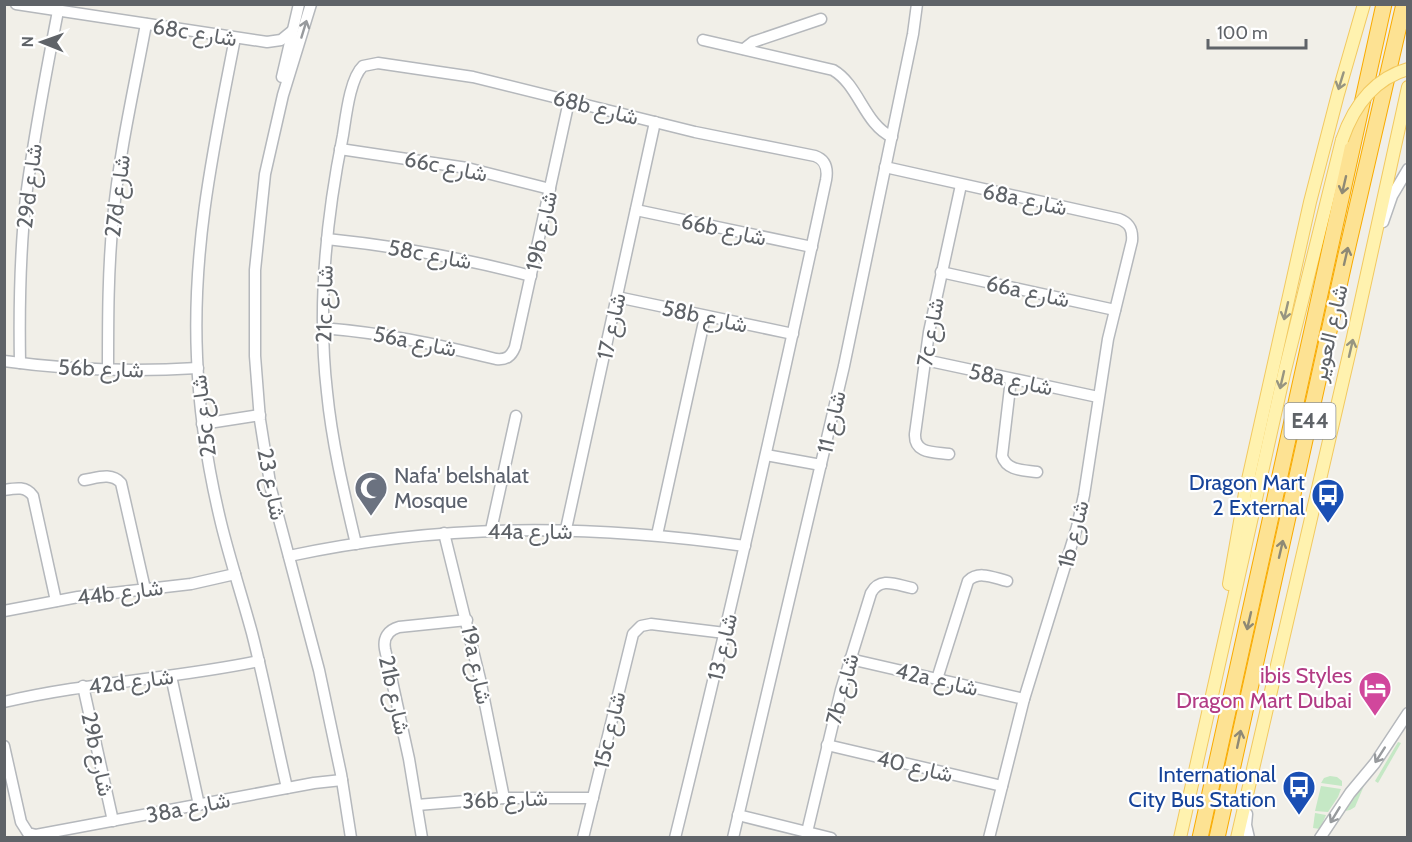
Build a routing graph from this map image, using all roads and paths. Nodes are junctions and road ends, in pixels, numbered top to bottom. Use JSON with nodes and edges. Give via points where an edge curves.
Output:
{"nodes":[{"id":1,"x":16,"y":4,"type":"edge"},
{"id":2,"x":299,"y":4,"type":"edge"},
{"id":3,"x":311,"y":4,"type":"edge"},
{"id":4,"x":917,"y":4,"type":"edge"},
{"id":5,"x":1384,"y":4,"type":"edge"},
{"id":6,"x":1404,"y":4,"type":"edge"},
{"id":7,"x":1362,"y":8,"type":"edge"},
{"id":8,"x":58,"y":11,"type":"junction"},
{"id":9,"x":821,"y":19,"type":"dead end"},
{"id":10,"x":146,"y":24,"type":"junction"},
{"id":11,"x":292,"y":31,"type":"junction"},
{"id":12,"x":235,"y":38,"type":"junction"},
{"id":13,"x":703,"y":40,"type":"dead end"},
{"id":14,"x":267,"y":42,"type":"junction"},
{"id":15,"x":744,"y":49,"type":"junction"},
{"id":16,"x":285,"y":61,"type":"junction"},
{"id":17,"x":363,"y":66,"type":"joint"},
{"id":18,"x":1407,"y":69,"type":"edge"},
{"id":19,"x":1407,"y":87,"type":"edge"},
{"id":20,"x":569,"y":101,"type":"junction"},
{"id":21,"x":655,"y":122,"type":"junction"},
{"id":22,"x":275,"y":125,"type":"junction"},
{"id":23,"x":892,"y":138,"type":"junction"},
{"id":24,"x":340,"y":149,"type":"junction"},
{"id":25,"x":825,"y":165,"type":"joint"},
{"id":26,"x":885,"y":169,"type":"junction"},
{"id":27,"x":1407,"y":169,"type":"edge"},
{"id":28,"x":961,"y":185,"type":"junction"},
{"id":29,"x":550,"y":189,"type":"junction"},
{"id":30,"x":636,"y":210,"type":"junction"},
{"id":31,"x":1130,"y":226,"type":"joint"},
{"id":32,"x":327,"y":239,"type":"junction"},
{"id":33,"x":812,"y":247,"type":"junction"},
{"id":34,"x":1368,"y":265,"type":"junction"},
{"id":35,"x":941,"y":272,"type":"junction"},
{"id":36,"x":531,"y":276,"type":"junction"},
{"id":37,"x":617,"y":297,"type":"junction"},
{"id":38,"x":1114,"y":310,"type":"junction"},
{"id":39,"x":705,"y":317,"type":"junction"},
{"id":40,"x":322,"y":328,"type":"junction"},
{"id":41,"x":793,"y":334,"type":"junction"},
{"id":42,"x":506,"y":359,"type":"joint"},
{"id":43,"x":925,"y":360,"type":"junction"},
{"id":44,"x":4,"y":361,"type":"edge"},
{"id":45,"x":20,"y":363,"type":"junction"},
{"id":46,"x":198,"y":368,"type":"junction"},
{"id":47,"x":108,"y":370,"type":"junction"},
{"id":48,"x":1011,"y":379,"type":"junction"},
{"id":49,"x":1098,"y":397,"type":"junction"},
{"id":50,"x":516,"y":416,"type":"dead end"},
{"id":51,"x":260,"y":418,"type":"junction"},
{"id":52,"x":202,"y":424,"type":"junction"},
{"id":53,"x":950,"y":454,"type":"dead end"},
{"id":54,"x":766,"y":455,"type":"junction"},
{"id":55,"x":820,"y":467,"type":"junction"},
{"id":56,"x":1037,"y":472,"type":"dead end"},
{"id":57,"x":84,"y":480,"type":"dead end"},
{"id":58,"x":4,"y":490,"type":"edge"},
{"id":59,"x":492,"y":530,"type":"junction"},
{"id":60,"x":566,"y":530,"type":"junction"},
{"id":61,"x":444,"y":532,"type":"junction"},
{"id":62,"x":657,"y":535,"type":"junction"},
{"id":63,"x":356,"y":544,"type":"junction"},
{"id":64,"x":745,"y":546,"type":"junction"},
{"id":65,"x":289,"y":558,"type":"junction"},
{"id":66,"x":235,"y":574,"type":"junction"},
{"id":67,"x":1007,"y":581,"type":"dead end"},
{"id":68,"x":912,"y":588,"type":"dead end"},
{"id":69,"x":145,"y":589,"type":"junction"},
{"id":70,"x":56,"y":601,"type":"junction"},
{"id":71,"x":4,"y":611,"type":"edge"},
{"id":72,"x":467,"y":620,"type":"junction"},
{"id":73,"x":725,"y":633,"type":"junction"},
{"id":74,"x":850,"y":659,"type":"junction"},
{"id":75,"x":259,"y":661,"type":"junction"},
{"id":76,"x":171,"y":676,"type":"junction"},
{"id":77,"x":937,"y":679,"type":"junction"},
{"id":78,"x":83,"y":686,"type":"junction"},
{"id":79,"x":1212,"y":689,"type":"junction"},
{"id":80,"x":1024,"y":699,"type":"junction"},
{"id":81,"x":4,"y":702,"type":"edge"},
{"id":82,"x":1407,"y":713,"type":"edge"},
{"id":83,"x":827,"y":745,"type":"junction"},
{"id":84,"x":4,"y":746,"type":"edge"},
{"id":85,"x":1256,"y":753,"type":"junction"},
{"id":86,"x":341,"y":777,"type":"junction"},
{"id":87,"x":1002,"y":786,"type":"junction"},
{"id":88,"x":287,"y":788,"type":"junction"},
{"id":89,"x":504,"y":798,"type":"junction"},
{"id":90,"x":593,"y":798,"type":"junction"},
{"id":91,"x":199,"y":805,"type":"junction"},
{"id":92,"x":417,"y":805,"type":"junction"},
{"id":93,"x":738,"y":817,"type":"junction"},
{"id":94,"x":113,"y":821,"type":"junction"},
{"id":95,"x":807,"y":832,"type":"junction"},
{"id":96,"x":351,"y":837,"type":"edge"},
{"id":97,"x":422,"y":837,"type":"edge"},
{"id":98,"x":583,"y":837,"type":"edge"},
{"id":99,"x":675,"y":837,"type":"edge"},
{"id":100,"x":733,"y":837,"type":"edge"},
{"id":101,"x":831,"y":837,"type":"edge"},
{"id":102,"x":989,"y":837,"type":"edge"},
{"id":103,"x":1180,"y":837,"type":"edge"},
{"id":104,"x":1200,"y":837,"type":"edge"},
{"id":105,"x":1218,"y":837,"type":"edge"},
{"id":106,"x":1237,"y":837,"type":"edge"},
{"id":107,"x":1249,"y":837,"type":"edge"},
{"id":108,"x":1320,"y":837,"type":"edge"}],
"edges":[{"from":1,"to":8,"type":"street","name":"68c شارع"},
{"from":2,"to":11,"type":"street","name":"شارع 23"},
{"from":22,"to":3,"type":"street","name":"شارع 23","one_way":true},
{"from":4,"to":23,"type":"street","name":"شارع 11"},
{"from":5,"to":104,"type":"highway","name":"شارع العوير","number":"E44","one_way":true},
{"from":105,"to":6,"type":"highway","name":"شارع العوير","number":"E44","one_way":true},
{"from":7,"to":79,"type":"main road","one_way":true,"via":[[1310,202],[1245,493]]},
{"from":8,"to":10,"type":"street","name":"68c شارع"},
{"from":8,"to":45,"type":"street","name":"29d شارع","via":[[26,197],[20,275]]},
{"from":9,"to":15,"type":"street","via":[[753,42]]},
{"from":10,"to":12,"type":"street","name":"68c شارع"},
{"from":10,"to":47,"type":"street","name":"27d شارع","via":[[113,218]]},
{"from":11,"to":14,"type":"street","name":"68c شارع","via":[[281,40]]},
{"from":11,"to":16,"type":"street","name":"شارع 23"},
{"from":12,"to":14,"type":"street","name":"68c شارع"},
{"from":12,"to":46,"type":"street","name":"25c شارع","via":[[201,228],[196,314]]},
{"from":13,"to":15,"type":"street"},
{"from":14,"to":16,"type":"street","name":"68c شارع","via":[[279,49]]},
{"from":15,"to":23,"type":"street","via":[[838,72],[878,128]]},
{"from":16,"to":22,"type":"street","name":"شارع 23"},
{"from":17,"to":20,"type":"street","name":"68b شارع","via":[[373,63],[425,69]]},
{"from":17,"to":24,"type":"street","name":"21c شارع","via":[[355,79]]},
{"from":18,"to":79,"type":"main road","one_way":true,"bridge":true,"via":[[1371,90],[1348,122],[1342,140],[1297,317]]},
{"from":19,"to":34,"type":"main road"},
{"from":20,"to":21,"type":"street","name":"68b شارع"},
{"from":20,"to":29,"type":"street","name":"19b شارع"},
{"from":21,"to":25,"type":"street","name":"68b شارع","via":[[815,156]]},
{"from":21,"to":30,"type":"street","name":"شارع 17"},
{"from":22,"to":51,"type":"street","name":"شارع 23","via":[[260,207],[255,270],[254,330]]},
{"from":23,"to":26,"type":"street","name":"شارع 11"},
{"from":24,"to":29,"type":"street","name":"66c شارع","via":[[449,165]]},
{"from":24,"to":32,"type":"street","name":"21c شارع"},
{"from":25,"to":33,"type":"street","name":"شارع 13","via":[[826,180]]},
{"from":26,"to":28,"type":"street","name":"68a شارع"},
{"from":26,"to":55,"type":"street","name":"شارع 11"},
{"from":27,"to":34,"type":"street","via":[[1392,196]]},
{"from":28,"to":31,"type":"street","name":"68a شارع","via":[[1119,219]]},
{"from":28,"to":35,"type":"street","name":"7c شارع"},
{"from":29,"to":36,"type":"street","name":"19b شارع"},
{"from":30,"to":33,"type":"street","name":"66b شارع"},
{"from":30,"to":37,"type":"street","name":"شارع 17"},
{"from":31,"to":38,"type":"street","name":"1b شارع","via":[[1132,241]]},
{"from":32,"to":36,"type":"street","name":"58c شارع","via":[[430,252]]},
{"from":32,"to":40,"type":"street","name":"21c شارع"},
{"from":33,"to":41,"type":"street","name":"شارع 13"},
{"from":85,"to":34,"type":"main road","one_way":true},
{"from":35,"to":38,"type":"street","name":"66a شارع"},
{"from":35,"to":43,"type":"street","name":"7c شارع"},
{"from":36,"to":42,"type":"street","name":"19b شارع","via":[[515,347]]},
{"from":37,"to":39,"type":"street","name":"58b شارع"},
{"from":37,"to":60,"type":"street","name":"شارع 17"},
{"from":38,"to":49,"type":"street","name":"1b شارع"},
{"from":39,"to":41,"type":"street","name":"58b شارع"},
{"from":39,"to":62,"type":"street"},
{"from":40,"to":42,"type":"street","name":"56a شارع","via":[[390,335]]},
{"from":40,"to":63,"type":"street","name":"21c شارع","via":[[331,424]]},
{"from":41,"to":54,"type":"street","name":"شارع 13"},
{"from":43,"to":48,"type":"street","name":"58a شارع"},
{"from":43,"to":53,"type":"street","name":"7c شارع","via":[[914,439],[922,450]]},
{"from":44,"to":45,"type":"street","name":"56b شارع"},
{"from":45,"to":47,"type":"street","name":"56b شارع"},
{"from":46,"to":47,"type":"street","name":"56b شارع"},
{"from":46,"to":52,"type":"street","name":"25c شارع"},
{"from":48,"to":49,"type":"street","name":"58a شارع"},
{"from":48,"to":56,"type":"street","via":[[1003,461],[1010,467]]},
{"from":49,"to":80,"type":"street","name":"1b شارع","via":[[1077,527]]},
{"from":50,"to":59,"type":"street"},
{"from":51,"to":52,"type":"street"},
{"from":51,"to":65,"type":"street","name":"شارع 23"},
{"from":52,"to":66,"type":"street","name":"25c شارع"},
{"from":54,"to":55,"type":"street"},
{"from":54,"to":64,"type":"street","name":"شارع 13"},
{"from":55,"to":93,"type":"street","name":"شارع 11"},
{"from":57,"to":69,"type":"street","via":[[109,476],[121,483]]},
{"from":58,"to":70,"type":"street","via":[[22,488],[33,496]]},
{"from":59,"to":60,"type":"street","name":"44a شارع"},
{"from":59,"to":61,"type":"street","name":"44a شارع"},
{"from":60,"to":62,"type":"street","name":"44a شارع"},
{"from":61,"to":63,"type":"street","name":"44a شارع"},
{"from":61,"to":72,"type":"street","name":"19a شارع"},
{"from":62,"to":64,"type":"street","name":"44a شارع"},
{"from":63,"to":65,"type":"street","name":"44a شارع"},
{"from":64,"to":73,"type":"street","name":"شارع 13"},
{"from":65,"to":86,"type":"street","name":"شارع 23","via":[[319,670]]},
{"from":66,"to":69,"type":"street","name":"44b شارع"},
{"from":66,"to":75,"type":"street","name":"25c شارع"},
{"from":67,"to":77,"type":"street","via":[[980,575],[968,581]]},
{"from":68,"to":74,"type":"street","name":"7b شارع","via":[[886,582],[874,588]]},
{"from":69,"to":70,"type":"street","name":"44b شارع"},
{"from":70,"to":71,"type":"street","name":"44b شارع"},
{"from":72,"to":89,"type":"street","name":"19a شارع"},
{"from":72,"to":92,"type":"street","name":"21b شارع","via":[[399,627],[385,639]]},
{"from":73,"to":90,"type":"street","name":"15c شارع","via":[[657,624],[641,626],[631,640]]},
{"from":73,"to":99,"type":"street","name":"شارع 13"},
{"from":74,"to":77,"type":"street","name":"42a شارع"},
{"from":74,"to":83,"type":"street","name":"7b شارع"},
{"from":75,"to":76,"type":"street","name":"42d شارع"},
{"from":75,"to":88,"type":"street","name":"25c شارع"},
{"from":76,"to":78,"type":"street","name":"42d شارع"},
{"from":76,"to":91,"type":"street"},
{"from":77,"to":80,"type":"street","name":"42a شارع"},
{"from":78,"to":81,"type":"street","name":"42d شارع"},
{"from":78,"to":94,"type":"street","name":"29b شارع"},
{"from":79,"to":103,"type":"main road"},
{"from":80,"to":87,"type":"street","name":"1b شارع"},
{"from":82,"to":108,"type":"street","one_way":true},
{"from":83,"to":87,"type":"street","name":"شارع 40"},
{"from":83,"to":95,"type":"street","name":"7b شارع"},
{"from":84,"to":94,"type":"street","name":"38a شارع","via":[[21,822],[28,833],[40,835]]},
{"from":85,"to":106,"type":"main road"},
{"from":85,"to":107,"type":"street","via":[[1246,825]]},
{"from":86,"to":88,"type":"street","name":"38a شارع"},
{"from":86,"to":96,"type":"street","name":"شارع 23"},
{"from":87,"to":102,"type":"street","name":"1b شارع"},
{"from":88,"to":91,"type":"street","name":"38a شارع"},
{"from":89,"to":90,"type":"street","name":"36b شارع"},
{"from":89,"to":92,"type":"street","name":"36b شارع"},
{"from":90,"to":98,"type":"street","name":"15c شارع"},
{"from":91,"to":94,"type":"street","name":"38a شارع"},
{"from":92,"to":97,"type":"street","name":"21b شارع"},
{"from":93,"to":95,"type":"street"},
{"from":93,"to":100,"type":"street","name":"شارع 11"},
{"from":95,"to":101,"type":"street"}]}
